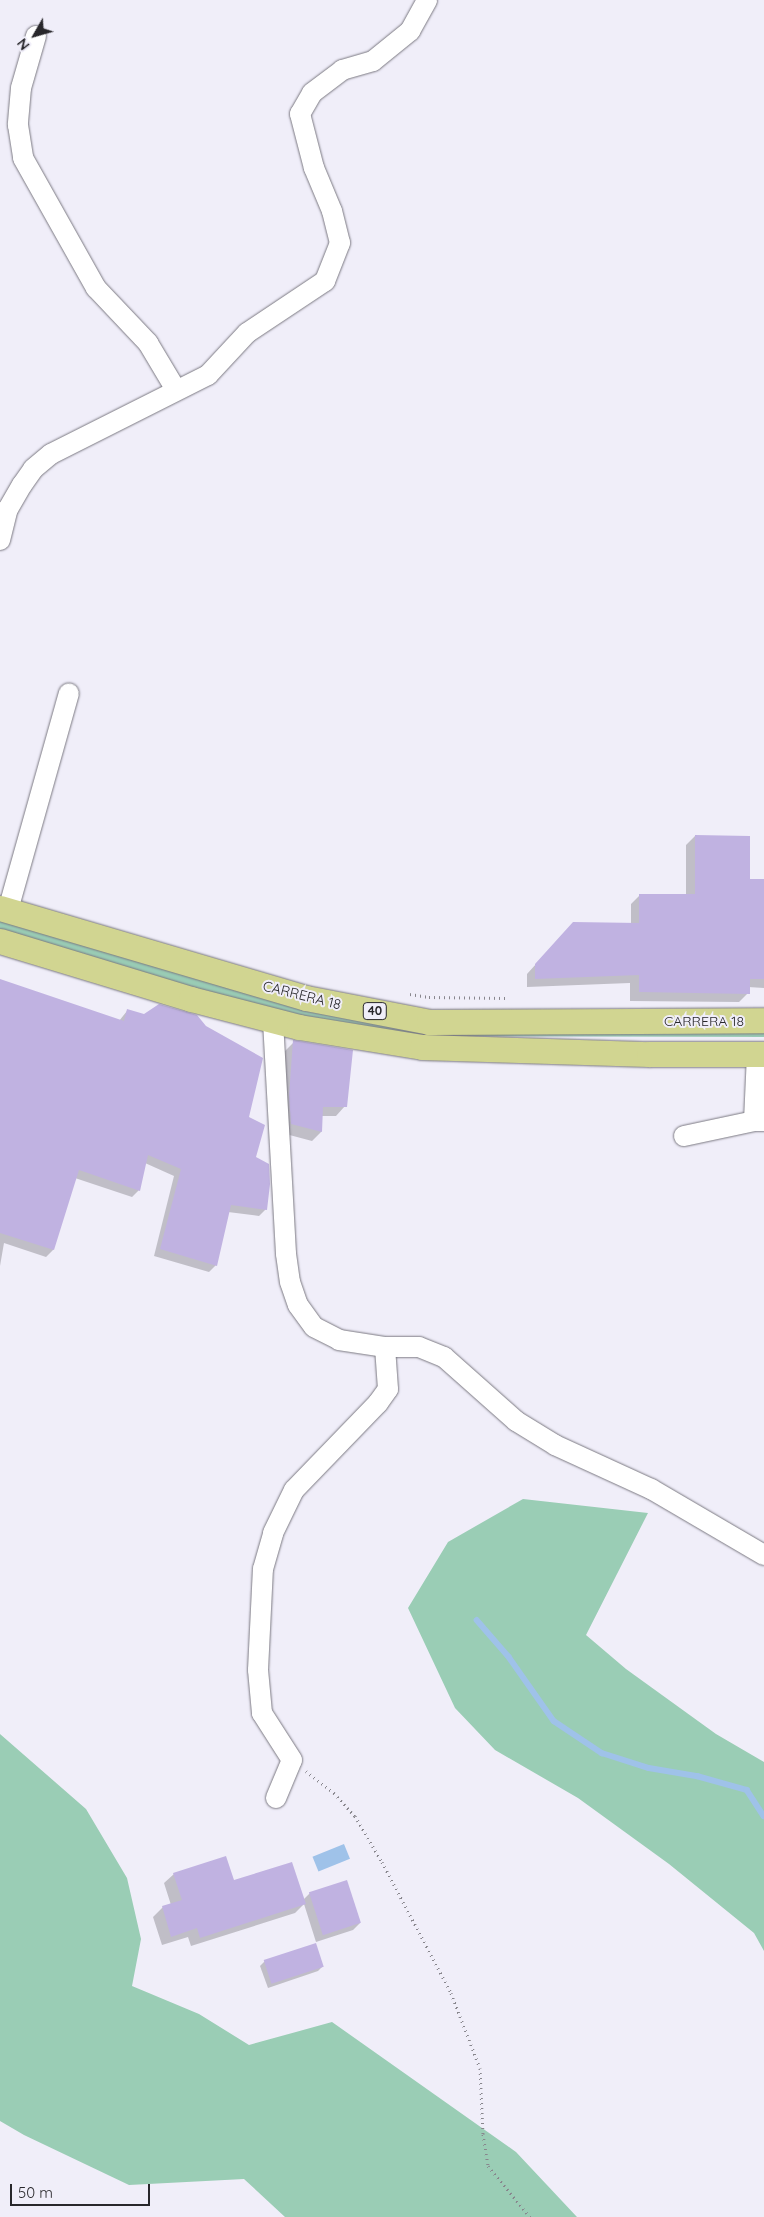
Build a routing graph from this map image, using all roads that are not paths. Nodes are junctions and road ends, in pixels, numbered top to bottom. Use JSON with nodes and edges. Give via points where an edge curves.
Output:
{"nodes":[{"id":1,"x":427,"y":0,"type":"edge"},
{"id":2,"x":36,"y":36,"type":"dead end"},
{"id":3,"x":176,"y":390,"type":"junction"},
{"id":4,"x":0,"y":540,"type":"edge"},
{"id":5,"x":69,"y":693,"type":"dead end"},
{"id":6,"x":4,"y":909,"type":"edge"},
{"id":7,"x":0,"y":941,"type":"edge"},
{"id":8,"x":764,"y":1020,"type":"edge"},
{"id":9,"x":274,"y":1021,"type":"junction"},
{"id":10,"x":761,"y":1054,"type":"edge"},
{"id":11,"x":759,"y":1121,"type":"edge"},
{"id":12,"x":684,"y":1136,"type":"dead end"},
{"id":13,"x":385,"y":1347,"type":"junction"},
{"id":14,"x":764,"y":1555,"type":"edge"},
{"id":15,"x":276,"y":1798,"type":"dead end"}],
"edges":[{"from":1,"to":3,"type":"street","via":[[410,31],[373,61],[342,70],[312,93],[300,114],[314,168],[332,211],[340,243],[325,281],[247,333],[208,375]]},
{"from":2,"to":3,"type":"street","via":[[21,88],[18,125],[23,158],[96,288],[148,343]]},
{"from":3,"to":4,"type":"street","via":[[51,454],[33,469],[8,509]]},
{"from":5,"to":6,"type":"street"},
{"from":6,"to":8,"type":"main road","name":"CARRERA 18","number":"40","via":[[306,998],[429,1022]]},
{"from":7,"to":9,"type":"main road","number":"40"},
{"from":9,"to":10,"type":"main road","number":"40","via":[[422,1047]]},
{"from":9,"to":13,"type":"street","via":[[290,1282],[298,1305],[314,1327],[339,1340]]},
{"from":10,"to":11,"type":"street"},
{"from":11,"to":12,"type":"street"},
{"from":13,"to":14,"type":"street","via":[[419,1347],[444,1357],[516,1421],[555,1445],[651,1489]]},
{"from":13,"to":15,"type":"street","via":[[388,1389],[294,1490],[273,1533],[263,1570],[258,1670],[262,1713],[292,1760]]}]}
